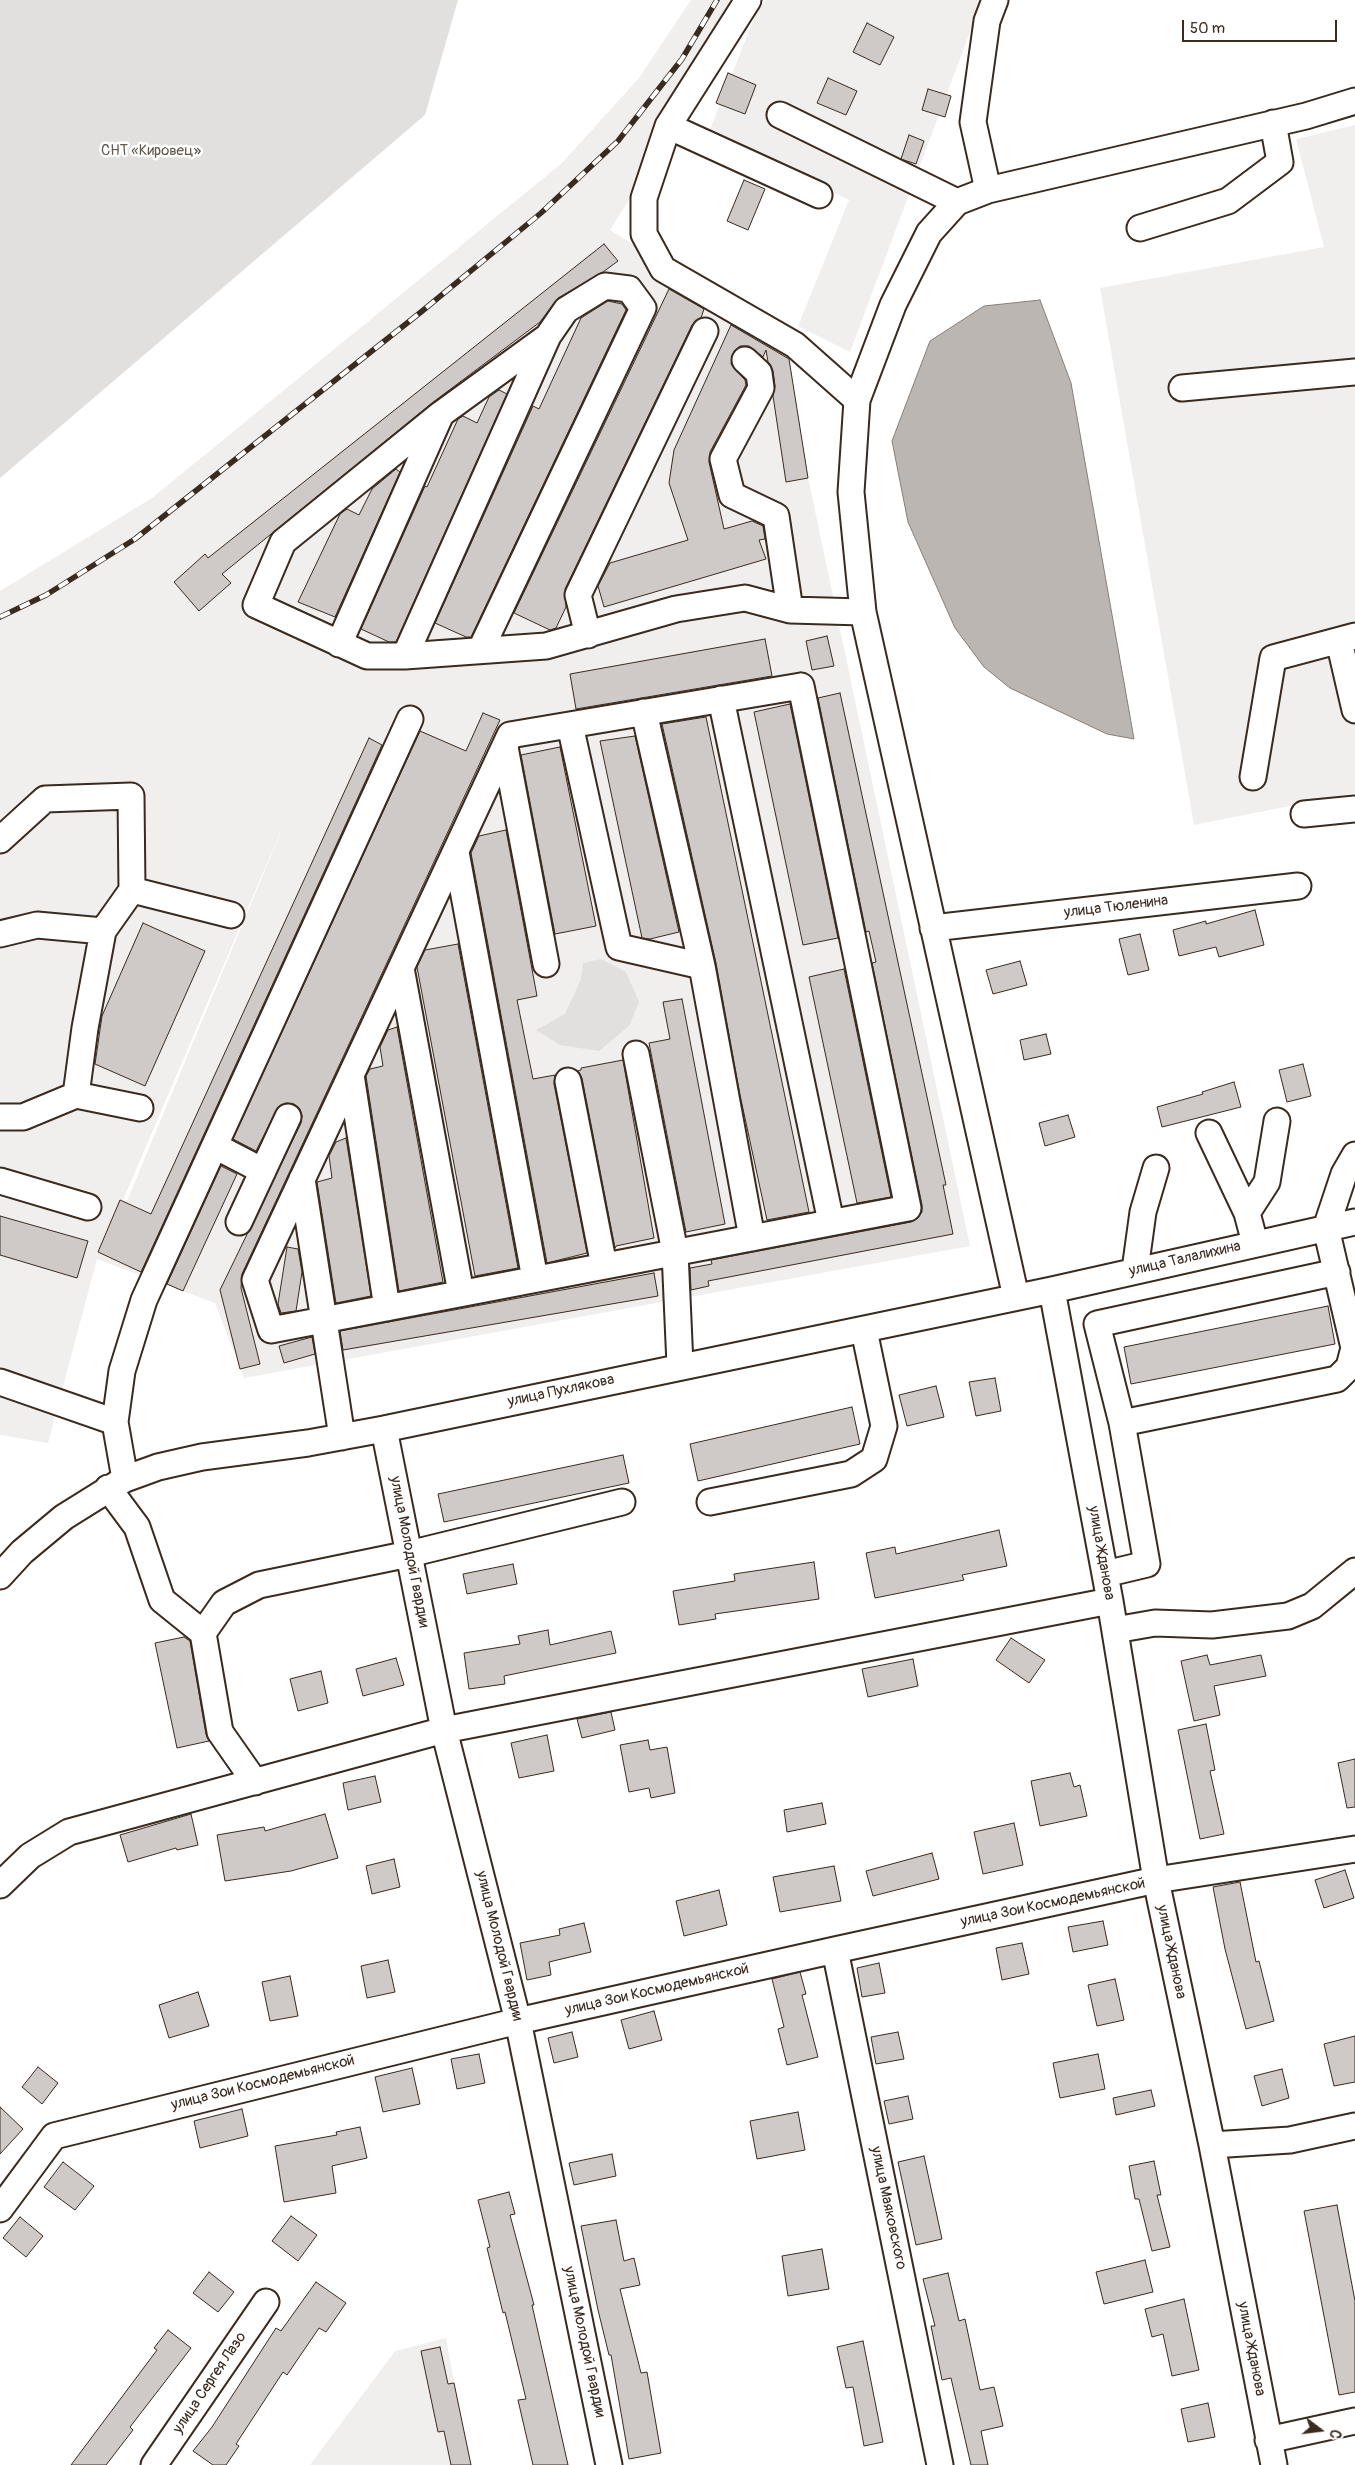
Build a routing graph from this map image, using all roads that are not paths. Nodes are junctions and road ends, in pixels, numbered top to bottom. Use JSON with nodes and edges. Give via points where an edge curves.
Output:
{"nodes":[{"id":1,"x":748,"y":0,"type":"edge"},
{"id":2,"x":995,"y":0,"type":"edge"},
{"id":3,"x":1355,"y":101,"type":"edge"},
{"id":4,"x":780,"y":114,"type":"dead end"},
{"id":5,"x":1273,"y":123,"type":"junction"},
{"id":6,"x":668,"y":126,"type":"junction"},
{"id":7,"x":988,"y":190,"type":"junction"},
{"id":8,"x":819,"y":195,"type":"dead end"},
{"id":9,"x":957,"y":202,"type":"junction"},
{"id":10,"x":1140,"y":228,"type":"dead end"},
{"id":11,"x":705,"y":330,"type":"dead end"},
{"id":12,"x":548,"y":336,"type":"junction"},
{"id":13,"x":745,"y":360,"type":"dead end"},
{"id":14,"x":1355,"y":372,"type":"edge"},
{"id":15,"x":1182,"y":388,"type":"dead end"},
{"id":16,"x":857,"y":400,"type":"junction"},
{"id":17,"x":441,"y":414,"type":"junction"},
{"id":18,"x":790,"y":610,"type":"junction"},
{"id":19,"x":863,"y":612,"type":"junction"},
{"id":20,"x":588,"y":634,"type":"junction"},
{"id":21,"x":1347,"y":638,"type":"edge"},
{"id":22,"x":339,"y":644,"type":"junction"},
{"id":23,"x":481,"y":649,"type":"junction"},
{"id":24,"x":405,"y":656,"type":"junction"},
{"id":25,"x":722,"y":699,"type":"junction"},
{"id":26,"x":1355,"y":710,"type":"edge"},
{"id":27,"x":644,"y":712,"type":"junction"},
{"id":28,"x":410,"y":719,"type":"dead end"},
{"id":29,"x":570,"y":725,"type":"junction"},
{"id":30,"x":504,"y":747,"type":"junction"},
{"id":31,"x":1253,"y":777,"type":"dead end"},
{"id":32,"x":1355,"y":809,"type":"edge"},
{"id":33,"x":1304,"y":814,"type":"dead end"},
{"id":34,"x":0,"y":840,"type":"edge"},
{"id":35,"x":456,"y":852,"type":"junction"},
{"id":36,"x":1298,"y":886,"type":"dead end"},
{"id":37,"x":132,"y":890,"type":"junction"},
{"id":38,"x":231,"y":915,"type":"dead end"},
{"id":39,"x":933,"y":928,"type":"junction"},
{"id":40,"x":103,"y":931,"type":"junction"},
{"id":41,"x":0,"y":934,"type":"edge"},
{"id":42,"x":546,"y":964,"type":"dead end"},
{"id":43,"x":702,"y":966,"type":"junction"},
{"id":44,"x":401,"y":968,"type":"junction"},
{"id":45,"x":636,"y":1054,"type":"dead end"},
{"id":46,"x":351,"y":1075,"type":"junction"},
{"id":47,"x":568,"y":1081,"type":"dead end"},
{"id":48,"x":76,"y":1095,"type":"junction"},
{"id":49,"x":140,"y":1108,"type":"dead end"},
{"id":50,"x":0,"y":1117,"type":"edge"},
{"id":51,"x":288,"y":1117,"type":"dead end"},
{"id":52,"x":1277,"y":1121,"type":"dead end"},
{"id":53,"x":1208,"y":1133,"type":"dead end"},
{"id":54,"x":215,"y":1146,"type":"junction"},
{"id":55,"x":1355,"y":1154,"type":"edge"},
{"id":56,"x":1156,"y":1168,"type":"dead end"},
{"id":57,"x":263,"y":1171,"type":"junction"},
{"id":58,"x":302,"y":1179,"type":"junction"},
{"id":59,"x":0,"y":1180,"type":"edge"},
{"id":60,"x":88,"y":1207,"type":"dead end"},
{"id":61,"x":1247,"y":1213,"type":"junction"},
{"id":62,"x":239,"y":1222,"type":"dead end"},
{"id":63,"x":831,"y":1222,"type":"junction"},
{"id":64,"x":1355,"y":1222,"type":"edge"},
{"id":65,"x":1326,"y":1228,"type":"junction"},
{"id":66,"x":752,"y":1238,"type":"junction"},
{"id":67,"x":1255,"y":1243,"type":"junction"},
{"id":68,"x":675,"y":1252,"type":"junction"},
{"id":69,"x":604,"y":1266,"type":"junction"},
{"id":70,"x":1135,"y":1270,"type":"junction"},
{"id":71,"x":1337,"y":1272,"type":"junction"},
{"id":72,"x":535,"y":1279,"type":"junction"},
{"id":73,"x":1052,"y":1290,"type":"junction"},
{"id":74,"x":461,"y":1293,"type":"junction"},
{"id":75,"x":1016,"y":1297,"type":"junction"},
{"id":76,"x":386,"y":1308,"type":"junction"},
{"id":77,"x":324,"y":1320,"type":"junction"},
{"id":78,"x":864,"y":1330,"type":"junction"},
{"id":79,"x":680,"y":1365,"type":"junction"},
{"id":80,"x":0,"y":1382,"type":"edge"},
{"id":81,"x":115,"y":1422,"type":"junction"},
{"id":82,"x":1122,"y":1423,"type":"junction"},
{"id":83,"x":384,"y":1428,"type":"junction"},
{"id":84,"x":342,"y":1437,"type":"junction"},
{"id":85,"x":117,"y":1483,"type":"junction"},
{"id":86,"x":622,"y":1502,"type":"dead end"},
{"id":87,"x":710,"y":1502,"type":"dead end"},
{"id":88,"x":409,"y":1554,"type":"junction"},
{"id":89,"x":1355,"y":1571,"type":"edge"},
{"id":90,"x":1106,"y":1574,"type":"junction"},
{"id":91,"x":0,"y":1576,"type":"edge"},
{"id":92,"x":1110,"y":1601,"type":"junction"},
{"id":93,"x":1115,"y":1630,"type":"junction"},
{"id":94,"x":203,"y":1633,"type":"junction"},
{"id":95,"x":444,"y":1730,"type":"junction"},
{"id":96,"x":255,"y":1782,"type":"junction"},
{"id":97,"x":1355,"y":1849,"type":"edge"},
{"id":98,"x":1156,"y":1880,"type":"junction"},
{"id":99,"x":0,"y":1885,"type":"edge"},
{"id":100,"x":835,"y":1950,"type":"junction"},
{"id":101,"x":518,"y":2021,"type":"junction"},
{"id":102,"x":1355,"y":2126,"type":"edge"},
{"id":103,"x":1212,"y":2145,"type":"junction"},
{"id":104,"x":0,"y":2209,"type":"edge"},
{"id":105,"x":266,"y":2302,"type":"dead end"},
{"id":106,"x":1355,"y":2421,"type":"edge"},
{"id":107,"x":1268,"y":2440,"type":"junction"},
{"id":108,"x":154,"y":2465,"type":"edge"},
{"id":109,"x":609,"y":2465,"type":"edge"},
{"id":110,"x":940,"y":2465,"type":"edge"},
{"id":111,"x":1274,"y":2465,"type":"edge"}],
"edges":[{"from":1,"to":6,"type":"street"},
{"from":2,"to":7,"type":"street","via":[[987,21],[973,122]]},
{"from":3,"to":5,"type":"street"},
{"from":4,"to":9,"type":"street"},
{"from":5,"to":7,"type":"street"},
{"from":5,"to":10,"type":"street","via":[[1280,162],[1228,201]]},
{"from":6,"to":8,"type":"street"},
{"from":6,"to":16,"type":"street","via":[[644,198],[644,234],[663,269],[795,345]]},
{"from":7,"to":9,"type":"street"},
{"from":9,"to":16,"type":"street","via":[[929,233],[893,305]]},
{"from":11,"to":20,"type":"street","via":[[578,595]]},
{"from":12,"to":17,"type":"street"},
{"from":12,"to":23,"type":"street","via":[[566,310],[605,286],[628,289],[642,308]]},
{"from":12,"to":24,"type":"street"},
{"from":13,"to":18,"type":"street","via":[[759,373],[761,388],[723,459],[732,495],[776,516]]},
{"from":14,"to":15,"type":"street"},
{"from":16,"to":19,"type":"street","via":[[851,492]]},
{"from":17,"to":22,"type":"street"},
{"from":17,"to":22,"type":"street","via":[[283,542],[256,605]]},
{"from":18,"to":19,"type":"street"},
{"from":18,"to":20,"type":"street","via":[[745,598],[676,609]]},
{"from":19,"to":39,"type":"street"},
{"from":20,"to":23,"type":"street","via":[[546,646]]},
{"from":21,"to":26,"type":"street"},
{"from":21,"to":31,"type":"street","via":[[1273,658]]},
{"from":22,"to":24,"type":"street","via":[[367,656]]},
{"from":23,"to":24,"type":"street"},
{"from":25,"to":27,"type":"street"},
{"from":25,"to":63,"type":"street"},
{"from":25,"to":63,"type":"street","via":[[801,686],[908,1208]]},
{"from":27,"to":29,"type":"street"},
{"from":27,"to":43,"type":"street"},
{"from":28,"to":54,"type":"street"},
{"from":29,"to":30,"type":"street","via":[[510,735]]},
{"from":29,"to":43,"type":"street","via":[[618,947]]},
{"from":30,"to":35,"type":"street"},
{"from":30,"to":42,"type":"street"},
{"from":32,"to":33,"type":"street"},
{"from":34,"to":37,"type":"street","via":[[45,799],[131,796]]},
{"from":35,"to":44,"type":"street"},
{"from":35,"to":72,"type":"street"},
{"from":36,"to":39,"type":"street","name":"улица Тюленина"},
{"from":37,"to":38,"type":"street"},
{"from":37,"to":40,"type":"street"},
{"from":39,"to":75,"type":"street"},
{"from":40,"to":41,"type":"street","via":[[37,925]]},
{"from":40,"to":48,"type":"street"},
{"from":43,"to":66,"type":"street"},
{"from":44,"to":46,"type":"street"},
{"from":44,"to":74,"type":"street"},
{"from":45,"to":68,"type":"street"},
{"from":46,"to":58,"type":"street"},
{"from":46,"to":76,"type":"street"},
{"from":47,"to":69,"type":"street"},
{"from":48,"to":49,"type":"street"},
{"from":48,"to":50,"type":"street","via":[[23,1117]]},
{"from":51,"to":57,"type":"street"},
{"from":52,"to":61,"type":"street","via":[[1267,1182]]},
{"from":53,"to":61,"type":"street"},
{"from":54,"to":57,"type":"street"},
{"from":54,"to":81,"type":"street","via":[[144,1300],[122,1371]]},
{"from":55,"to":65,"type":"street","via":[[1344,1174]]},
{"from":56,"to":70,"type":"street","via":[[1143,1212]]},
{"from":57,"to":62,"type":"street"},
{"from":58,"to":77,"type":"street"},
{"from":58,"to":77,"type":"street","via":[[255,1280],[270,1330]]},
{"from":59,"to":60,"type":"street"},
{"from":61,"to":67,"type":"street"},
{"from":63,"to":66,"type":"street"},
{"from":64,"to":65,"type":"street","name":"улица Талалихина"},
{"from":65,"to":67,"type":"street","name":"улица Талалихина"},
{"from":65,"to":71,"type":"street"},
{"from":66,"to":68,"type":"street"},
{"from":67,"to":70,"type":"street","name":"улица Талалихина"},
{"from":68,"to":69,"type":"street"},
{"from":68,"to":79,"type":"street"},
{"from":69,"to":72,"type":"street"},
{"from":70,"to":73,"type":"street","name":"улица Талалихина"},
{"from":71,"to":82,"type":"street","via":[[1354,1348],[1349,1367],[1337,1379]]},
{"from":71,"to":82,"type":"street","via":[[1097,1324]]},
{"from":72,"to":74,"type":"street"},
{"from":73,"to":75,"type":"street","name":"улица Талалихина"},
{"from":73,"to":90,"type":"street","name":"улица Жданова"},
{"from":74,"to":76,"type":"street"},
{"from":75,"to":78,"type":"street","name":"улица Пухлякова"},
{"from":76,"to":77,"type":"street"},
{"from":77,"to":84,"type":"street"},
{"from":78,"to":79,"type":"street","name":"улица Пухлякова"},
{"from":78,"to":87,"type":"street","via":[[884,1426],[874,1459],[851,1474]]},
{"from":79,"to":83,"type":"street","name":"улица Пухлякова"},
{"from":80,"to":81,"type":"street"},
{"from":81,"to":85,"type":"street"},
{"from":82,"to":90,"type":"street","via":[[1147,1564]]},
{"from":83,"to":84,"type":"street","name":"улица Пухлякова"},
{"from":83,"to":88,"type":"street","name":"улица Молодой Гвардии"},
{"from":84,"to":85,"type":"street","name":"улица Пухлякова","via":[[202,1457],[158,1467]]},
{"from":85,"to":91,"type":"street","name":"улица Пухлякова","via":[[64,1517],[22,1552]]},
{"from":85,"to":94,"type":"street","via":[[137,1527],[162,1600]]},
{"from":86,"to":88,"type":"street"},
{"from":88,"to":94,"type":"street","via":[[259,1585],[224,1603]]},
{"from":88,"to":95,"type":"street","name":"улица Молодой Гвардии"},
{"from":89,"to":93,"type":"street","via":[[1312,1606],[1288,1616],[1212,1624],[1156,1623]]},
{"from":90,"to":92,"type":"street","name":"улица Жданова"},
{"from":92,"to":93,"type":"street","name":"улица Жданова"},
{"from":92,"to":95,"type":"street"},
{"from":93,"to":98,"type":"street","name":"улица Жданова"},
{"from":94,"to":96,"type":"street","via":[[220,1732]]},
{"from":95,"to":96,"type":"street"},
{"from":95,"to":101,"type":"street","name":"улица Молодой Гвардии"},
{"from":96,"to":99,"type":"street","via":[[69,1832],[30,1856]]},
{"from":97,"to":98,"type":"street","name":"улица Зои Космодемьянской"},
{"from":98,"to":100,"type":"street","name":"улица Зои Космодемьянской"},
{"from":98,"to":103,"type":"street","name":"улица Жданова"},
{"from":100,"to":101,"type":"street","name":"улица Зои Космодемьянской"},
{"from":100,"to":110,"type":"street","name":"улица Маяковского"},
{"from":101,"to":104,"type":"street","name":"улица Зои Космодемьянской","via":[[54,2136]]},
{"from":101,"to":109,"type":"street","name":"улица Молодой Гвардии"},
{"from":102,"to":103,"type":"street","via":[[1290,2140]]},
{"from":103,"to":107,"type":"street","name":"улица Жданова"},
{"from":105,"to":108,"type":"street","name":"улица Сергея Лазо"},
{"from":106,"to":107,"type":"street"},
{"from":107,"to":111,"type":"street","name":"улица Жданова"}]}
